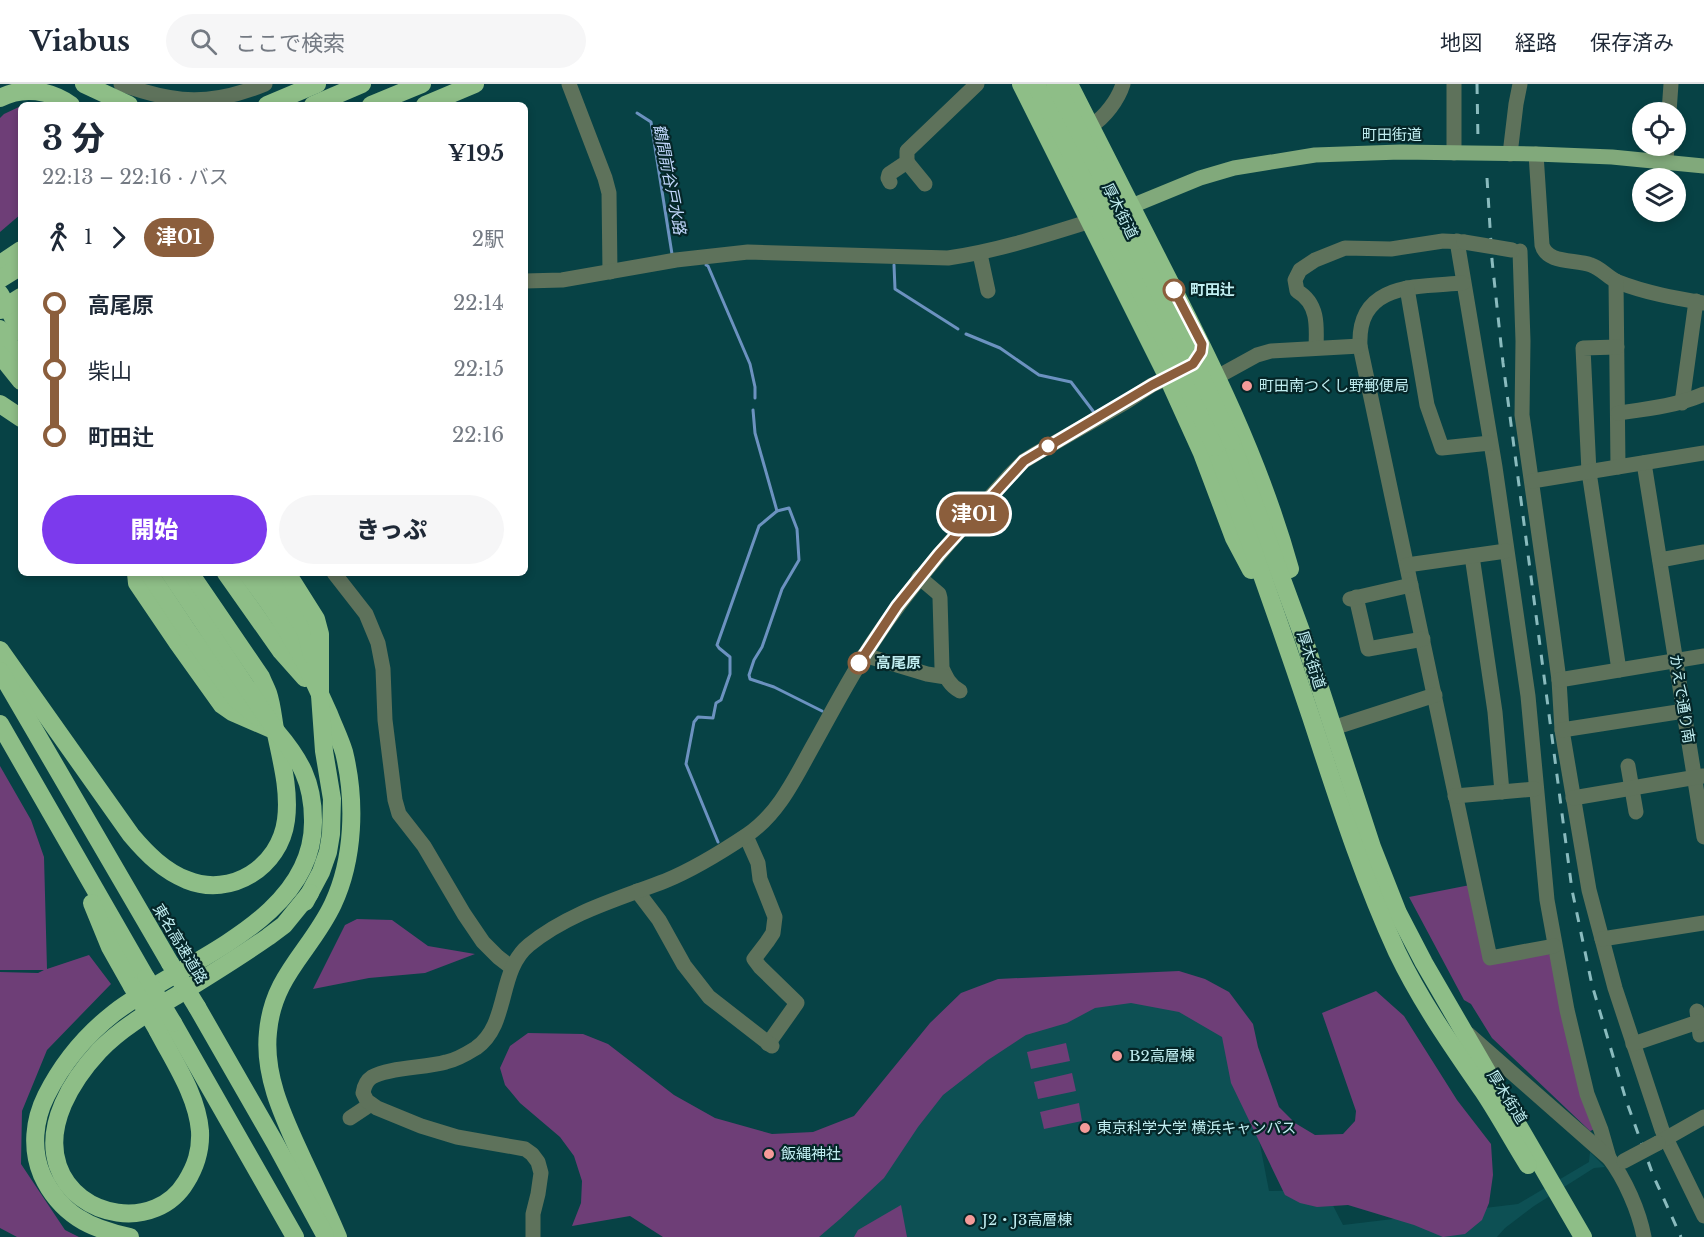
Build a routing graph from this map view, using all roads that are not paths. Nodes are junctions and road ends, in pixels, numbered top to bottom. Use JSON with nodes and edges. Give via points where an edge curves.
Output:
{"nodes":[{"id":1,"x":75,"y":84,"type":"edge"},
{"id":2,"x":84,"y":84,"type":"edge"},
{"id":3,"x":121,"y":84,"type":"edge"},
{"id":4,"x":265,"y":84,"type":"edge"},
{"id":5,"x":317,"y":84,"type":"edge"},
{"id":6,"x":362,"y":84,"type":"edge"},
{"id":7,"x":374,"y":84,"type":"edge"},
{"id":8,"x":422,"y":84,"type":"edge"},
{"id":9,"x":446,"y":84,"type":"edge"},
{"id":10,"x":475,"y":84,"type":"edge"},
{"id":11,"x":569,"y":84,"type":"edge"},
{"id":12,"x":977,"y":84,"type":"edge"},
{"id":13,"x":1055,"y":84,"type":"edge"},
{"id":14,"x":1069,"y":84,"type":"edge"},
{"id":15,"x":1123,"y":84,"type":"edge"},
{"id":16,"x":1454,"y":84,"type":"edge"},
{"id":17,"x":1520,"y":84,"type":"edge"},
{"id":18,"x":1671,"y":84,"type":"edge"},
{"id":19,"x":1023,"y":86,"type":"edge"},
{"id":20,"x":0,"y":98,"type":"edge"},
{"id":21,"x":67,"y":102,"type":"edge"},
{"id":22,"x":99,"y":102,"type":"edge"},
{"id":23,"x":123,"y":102,"type":"edge"},
{"id":24,"x":274,"y":102,"type":"edge"},
{"id":25,"x":320,"y":102,"type":"edge"},
{"id":26,"x":334,"y":102,"type":"edge"},
{"id":27,"x":378,"y":102,"type":"edge"},
{"id":28,"x":403,"y":102,"type":"edge"},
{"id":29,"x":432,"y":102,"type":"edge"},
{"id":30,"x":1670,"y":102,"type":"edge"},
{"id":31,"x":1090,"y":126,"type":"junction"},
{"id":32,"x":904,"y":152,"type":"junction"},
{"id":33,"x":1454,"y":153,"type":"junction"},
{"id":34,"x":1510,"y":154,"type":"junction"},
{"id":35,"x":1536,"y":154,"type":"junction"},
{"id":36,"x":1666,"y":156,"type":"edge"},
{"id":37,"x":1666,"y":162,"type":"junction"},
{"id":38,"x":1704,"y":166,"type":"edge"},
{"id":39,"x":890,"y":182,"type":"dead end"},
{"id":40,"x":925,"y":184,"type":"dead end"},
{"id":41,"x":1131,"y":206,"type":"junction"},
{"id":42,"x":1091,"y":221,"type":"junction"},
{"id":43,"x":1461,"y":242,"type":"junction"},
{"id":44,"x":18,"y":246,"type":"edge"},
{"id":45,"x":1516,"y":251,"type":"junction"},
{"id":46,"x":1544,"y":251,"type":"junction"},
{"id":47,"x":980,"y":254,"type":"junction"},
{"id":48,"x":10,"y":263,"type":"edge"},
{"id":49,"x":610,"y":272,"type":"junction"},
{"id":50,"x":528,"y":281,"type":"edge"},
{"id":51,"x":1616,"y":281,"type":"junction"},
{"id":52,"x":1463,"y":283,"type":"junction"},
{"id":53,"x":1407,"y":288,"type":"junction"},
{"id":54,"x":0,"y":289,"type":"edge"},
{"id":55,"x":988,"y":291,"type":"dead end"},
{"id":56,"x":0,"y":294,"type":"edge"},
{"id":57,"x":18,"y":299,"type":"edge"},
{"id":58,"x":1700,"y":302,"type":"edge"},
{"id":59,"x":18,"y":306,"type":"edge"},
{"id":60,"x":0,"y":310,"type":"edge"},
{"id":61,"x":0,"y":318,"type":"edge"},
{"id":62,"x":18,"y":327,"type":"edge"},
{"id":63,"x":0,"y":329,"type":"edge"},
{"id":64,"x":1202,"y":344,"type":"junction"},
{"id":65,"x":1359,"y":346,"type":"junction"},
{"id":66,"x":1316,"y":347,"type":"junction"},
{"id":67,"x":1617,"y":347,"type":"junction"},
{"id":68,"x":0,"y":355,"type":"edge"},
{"id":69,"x":18,"y":357,"type":"edge"},
{"id":70,"x":18,"y":377,"type":"edge"},
{"id":71,"x":1217,"y":377,"type":"junction"},
{"id":72,"x":1168,"y":378,"type":"junction"},
{"id":73,"x":1704,"y":394,"type":"edge"},
{"id":74,"x":1682,"y":403,"type":"junction"},
{"id":75,"x":0,"y":404,"type":"edge"},
{"id":76,"x":1618,"y":413,"type":"junction"},
{"id":77,"x":18,"y":416,"type":"edge"},
{"id":78,"x":1490,"y":442,"type":"junction"},
{"id":79,"x":1223,"y":444,"type":"junction"},
{"id":80,"x":1704,"y":453,"type":"edge"},
{"id":81,"x":1644,"y":463,"type":"junction"},
{"id":82,"x":1618,"y":467,"type":"junction"},
{"id":83,"x":1589,"y":472,"type":"junction"},
{"id":84,"x":1532,"y":481,"type":"junction"},
{"id":85,"x":1506,"y":551,"type":"junction"},
{"id":86,"x":1704,"y":552,"type":"edge"},
{"id":87,"x":1472,"y":556,"type":"junction"},
{"id":88,"x":1660,"y":560,"type":"junction"},
{"id":89,"x":1407,"y":565,"type":"junction"},
{"id":90,"x":136,"y":576,"type":"edge"},
{"id":91,"x":151,"y":576,"type":"edge"},
{"id":92,"x":172,"y":576,"type":"edge"},
{"id":93,"x":192,"y":576,"type":"edge"},
{"id":94,"x":228,"y":576,"type":"edge"},
{"id":95,"x":249,"y":576,"type":"edge"},
{"id":96,"x":270,"y":576,"type":"edge"},
{"id":97,"x":289,"y":576,"type":"edge"},
{"id":98,"x":336,"y":576,"type":"edge"},
{"id":99,"x":920,"y":577,"type":"junction"},
{"id":100,"x":1411,"y":585,"type":"junction"},
{"id":101,"x":1281,"y":628,"type":"junction"},
{"id":102,"x":1304,"y":639,"type":"junction"},
{"id":103,"x":1423,"y":639,"type":"junction"},
{"id":104,"x":0,"y":650,"type":"edge"},
{"id":105,"x":864,"y":655,"type":"junction"},
{"id":106,"x":1704,"y":657,"type":"edge"},
{"id":107,"x":1676,"y":661,"type":"junction"},
{"id":108,"x":1619,"y":670,"type":"junction"},
{"id":109,"x":0,"y":671,"type":"edge"},
{"id":110,"x":946,"y":677,"type":"junction"},
{"id":111,"x":1559,"y":680,"type":"junction"},
{"id":112,"x":960,"y":691,"type":"dead end"},
{"id":113,"x":320,"y":695,"type":"junction"},
{"id":114,"x":1435,"y":695,"type":"junction"},
{"id":115,"x":1684,"y":711,"type":"junction"},
{"id":116,"x":0,"y":724,"type":"edge"},
{"id":117,"x":1332,"y":728,"type":"junction"},
{"id":118,"x":1562,"y":730,"type":"junction"},
{"id":119,"x":276,"y":731,"type":"junction"},
{"id":120,"x":1628,"y":766,"type":"dead end"},
{"id":121,"x":1699,"y":777,"type":"edge"},
{"id":122,"x":1535,"y":789,"type":"junction"},
{"id":123,"x":1632,"y":789,"type":"junction"},
{"id":124,"x":1502,"y":792,"type":"junction"},
{"id":125,"x":1455,"y":796,"type":"junction"},
{"id":126,"x":1573,"y":798,"type":"junction"},
{"id":127,"x":1636,"y":812,"type":"dead end"},
{"id":128,"x":1704,"y":833,"type":"edge"},
{"id":129,"x":746,"y":836,"type":"junction"},
{"id":130,"x":637,"y":891,"type":"junction"},
{"id":131,"x":1704,"y":923,"type":"edge"},
{"id":132,"x":1602,"y":939,"type":"junction"},
{"id":133,"x":1554,"y":946,"type":"junction"},
{"id":134,"x":511,"y":967,"type":"junction"},
{"id":135,"x":1698,"y":1023,"type":"dead end"},
{"id":136,"x":165,"y":1027,"type":"junction"},
{"id":137,"x":1464,"y":1030,"type":"junction"},
{"id":138,"x":1633,"y":1044,"type":"junction"},
{"id":139,"x":370,"y":1104,"type":"junction"},
{"id":140,"x":1704,"y":1117,"type":"edge"},
{"id":141,"x":350,"y":1118,"type":"dead end"},
{"id":142,"x":1662,"y":1141,"type":"junction"},
{"id":143,"x":1616,"y":1162,"type":"junction"},
{"id":144,"x":1542,"y":1178,"type":"junction"},
{"id":145,"x":1704,"y":1216,"type":"edge"},
{"id":146,"x":130,"y":1237,"type":"edge"},
{"id":147,"x":295,"y":1237,"type":"edge"},
{"id":148,"x":326,"y":1237,"type":"edge"},
{"id":149,"x":338,"y":1237,"type":"edge"},
{"id":150,"x":533,"y":1237,"type":"edge"},
{"id":151,"x":1569,"y":1237,"type":"edge"},
{"id":152,"x":1583,"y":1237,"type":"edge"},
{"id":153,"x":1644,"y":1237,"type":"edge"}],
"edges":[{"from":1,"to":22,"type":"highway"},
{"from":2,"to":23,"type":"highway"},
{"from":3,"to":4,"type":"street","via":[[166,97],[199,101],[229,97]]},
{"from":5,"to":24,"type":"highway"},
{"from":6,"to":25,"type":"highway"},
{"from":7,"to":26,"type":"highway"},
{"from":8,"to":27,"type":"highway"},
{"from":9,"to":28,"type":"highway"},
{"from":10,"to":29,"type":"highway"},
{"from":11,"to":49,"type":"street","via":[[609,193]]},
{"from":12,"to":32,"type":"street"},
{"from":13,"to":79,"type":"highway","name":"厚木街道","bridge":true,"via":[[1184,340]]},
{"from":14,"to":31,"type":"highway"},
{"from":15,"to":31,"type":"street","via":[[1103,116]]},
{"from":16,"to":33,"type":"street"},
{"from":17,"to":34,"type":"street"},
{"from":18,"to":30,"type":"street"},
{"from":19,"to":42,"type":"highway"},
{"from":19,"to":79,"type":"highway","name":"厚木街道","bridge":true},
{"from":20,"to":21,"type":"highway","via":[[23,91],[40,92]]},
{"from":31,"to":41,"type":"highway"},
{"from":32,"to":39,"type":"street","via":[[889,174]]},
{"from":32,"to":40,"type":"street"},
{"from":33,"to":34,"type":"main road","name":"町田街道"},
{"from":33,"to":41,"type":"main road","name":"町田街道","via":[[1315,154],[1270,161],[1200,178]]},
{"from":34,"to":35,"type":"main road","name":"町田街道"},
{"from":35,"to":37,"type":"main road","name":"町田街道"},
{"from":35,"to":46,"type":"street"},
{"from":36,"to":37,"type":"street"},
{"from":37,"to":38,"type":"main road","name":"町田街道"},
{"from":41,"to":42,"type":"main road","name":"町田街道"},
{"from":41,"to":64,"type":"highway"},
{"from":42,"to":47,"type":"street"},
{"from":42,"to":72,"type":"highway"},
{"from":43,"to":45,"type":"street","bridge":true},
{"from":43,"to":52,"type":"street"},
{"from":43,"to":66,"type":"street","via":[[1391,249],[1345,248],[1300,270],[1295,280],[1297,291],[1313,309]]},
{"from":44,"to":48,"type":"highway"},
{"from":45,"to":46,"type":"street"},
{"from":45,"to":84,"type":"street","via":[[1523,330],[1522,415]]},
{"from":46,"to":51,"type":"street","via":[[1552,257],[1592,265]]},
{"from":47,"to":49,"type":"street","via":[[915,259],[748,252]]},
{"from":47,"to":55,"type":"street"},
{"from":48,"to":54,"type":"highway"},
{"from":49,"to":50,"type":"street"},
{"from":51,"to":58,"type":"street"},
{"from":51,"to":67,"type":"street"},
{"from":52,"to":53,"type":"street"},
{"from":52,"to":78,"type":"street"},
{"from":53,"to":65,"type":"street","via":[[1384,294],[1373,302],[1360,325]]},
{"from":53,"to":78,"type":"street","via":[[1427,405],[1442,448]]},
{"from":56,"to":62,"type":"highway"},
{"from":57,"to":60,"type":"highway","bridge":true},
{"from":58,"to":74,"type":"street"},
{"from":59,"to":61,"type":"highway"},
{"from":63,"to":69,"type":"highway"},
{"from":64,"to":71,"type":"highway"},
{"from":64,"to":72,"type":"highway","via":[[1193,364]]},
{"from":65,"to":66,"type":"street"},
{"from":65,"to":89,"type":"street"},
{"from":66,"to":71,"type":"street","via":[[1264,353]]},
{"from":67,"to":76,"type":"street"},
{"from":67,"to":83,"type":"street","via":[[1583,348]]},
{"from":68,"to":70,"type":"highway"},
{"from":71,"to":102,"type":"highway","via":[[1278,526]]},
{"from":72,"to":99,"type":"street","via":[[1024,461]]},
{"from":72,"to":101,"type":"highway","via":[[1234,538]]},
{"from":73,"to":74,"type":"street"},
{"from":74,"to":76,"type":"street"},
{"from":75,"to":77,"type":"highway"},
{"from":76,"to":82,"type":"street"},
{"from":78,"to":85,"type":"street"},
{"from":79,"to":101,"type":"highway","name":"厚木街道","via":[[1245,526]]},
{"from":79,"to":102,"type":"highway","name":"厚木街道"},
{"from":80,"to":81,"type":"street"},
{"from":81,"to":82,"type":"street"},
{"from":81,"to":88,"type":"street","name":"かえで通り南"},
{"from":82,"to":83,"type":"street"},
{"from":83,"to":84,"type":"street"},
{"from":83,"to":108,"type":"street"},
{"from":84,"to":111,"type":"street"},
{"from":85,"to":87,"type":"street"},
{"from":85,"to":122,"type":"street","via":[[1528,696]]},
{"from":86,"to":88,"type":"street"},
{"from":87,"to":89,"type":"street"},
{"from":87,"to":124,"type":"street","via":[[1495,712]]},
{"from":88,"to":107,"type":"street","name":"かえで通り南"},
{"from":89,"to":100,"type":"street"},
{"from":90,"to":119,"type":"highway","via":[[137,583],[222,705]]},
{"from":91,"to":119,"type":"highway","via":[[236,699]]},
{"from":92,"to":119,"type":"highway"},
{"from":93,"to":119,"type":"highway","via":[[261,677],[269,694]]},
{"from":94,"to":113,"type":"highway","via":[[280,651]]},
{"from":95,"to":113,"type":"highway","via":[[293,640]]},
{"from":96,"to":113,"type":"highway","via":[[306,631]]},
{"from":97,"to":113,"type":"highway","via":[[316,619],[320,634]]},
{"from":98,"to":134,"type":"street","via":[[366,614],[378,643],[399,814],[424,846],[483,942]]},
{"from":99,"to":105,"type":"street"},
{"from":99,"to":110,"type":"street","via":[[939,594],[942,668]]},
{"from":100,"to":103,"type":"street"},
{"from":100,"to":103,"type":"street","via":[[1353,598],[1368,649]]},
{"from":101,"to":144,"type":"highway","name":"厚木街道","via":[[1355,849],[1394,944],[1432,1017]]},
{"from":102,"to":117,"type":"highway","name":"厚木街道"},
{"from":103,"to":114,"type":"street"},
{"from":104,"to":119,"type":"highway","via":[[142,848],[173,873],[199,884],[215,886],[245,878],[269,860],[280,842],[286,821],[286,797]]},
{"from":105,"to":110,"type":"street"},
{"from":105,"to":129,"type":"street","via":[[775,809]]},
{"from":106,"to":107,"type":"street"},
{"from":107,"to":108,"type":"street"},
{"from":107,"to":115,"type":"street","name":"かえで通り南"},
{"from":108,"to":111,"type":"street"},
{"from":109,"to":148,"type":"highway","name":"東名高速道路","bridge":true,"via":[[197,1007]]},
{"from":110,"to":112,"type":"street"},
{"from":111,"to":118,"type":"street"},
{"from":113,"to":136,"type":"highway","via":[[332,799],[331,824],[328,852],[310,893],[288,927],[253,957],[146,1025],[105,1057],[59,1114],[55,1148],[64,1179],[87,1202],[103,1209],[132,1215],[158,1207],[171,1200],[196,1166],[200,1146],[196,1110]]},
{"from":113,"to":149,"type":"highway","via":[[345,761],[350,814],[347,857],[332,905],[277,993],[270,1016],[268,1053],[275,1090]]},
{"from":114,"to":117,"type":"street"},
{"from":114,"to":125,"type":"street"},
{"from":115,"to":118,"type":"street"},
{"from":115,"to":121,"type":"street","name":"かえで通り南"},
{"from":116,"to":136,"type":"highway","bridge":true,"via":[[64,835]]},
{"from":117,"to":137,"type":"highway","name":"厚木街道","via":[[1398,913]]},
{"from":118,"to":126,"type":"street"},
{"from":119,"to":146,"type":"highway","via":[[302,765],[313,809],[310,848],[294,883],[257,923],[130,1001],[101,1024],[68,1060],[41,1107],[35,1147],[47,1186],[75,1216],[94,1227]]},
{"from":120,"to":123,"type":"street"},
{"from":121,"to":123,"type":"street"},
{"from":121,"to":128,"type":"street","name":"かえで通り南"},
{"from":122,"to":124,"type":"street"},
{"from":122,"to":133,"type":"street"},
{"from":123,"to":126,"type":"street"},
{"from":123,"to":127,"type":"street"},
{"from":124,"to":125,"type":"street"},
{"from":125,"to":133,"type":"street","via":[[1490,958]]},
{"from":126,"to":132,"type":"street"},
{"from":129,"to":130,"type":"street","via":[[682,873]]},
{"from":129,"to":130,"type":"street","via":[[775,917],[773,933],[754,959],[797,1003],[770,1045],[709,997]]},
{"from":130,"to":134,"type":"street","via":[[601,904],[542,935],[527,946]]},
{"from":131,"to":132,"type":"street"},
{"from":132,"to":138,"type":"street"},
{"from":133,"to":143,"type":"street","via":[[1587,1094]]},
{"from":134,"to":139,"type":"street","via":[[486,1039],[447,1062],[371,1077],[363,1089]]},
{"from":135,"to":138,"type":"street"},
{"from":136,"to":147,"type":"highway"},
{"from":137,"to":143,"type":"street"},
{"from":137,"to":144,"type":"highway","name":"厚木街道"},
{"from":138,"to":142,"type":"street"},
{"from":139,"to":141,"type":"street"},
{"from":139,"to":150,"type":"street","via":[[421,1126],[525,1149],[532,1154],[541,1173]]},
{"from":140,"to":142,"type":"street"},
{"from":142,"to":143,"type":"street","bridge":true},
{"from":142,"to":145,"type":"street"},
{"from":143,"to":153,"type":"street"},
{"from":144,"to":151,"type":"highway","name":"厚木街道"},
{"from":144,"to":152,"type":"highway","name":"厚木街道"}]}
